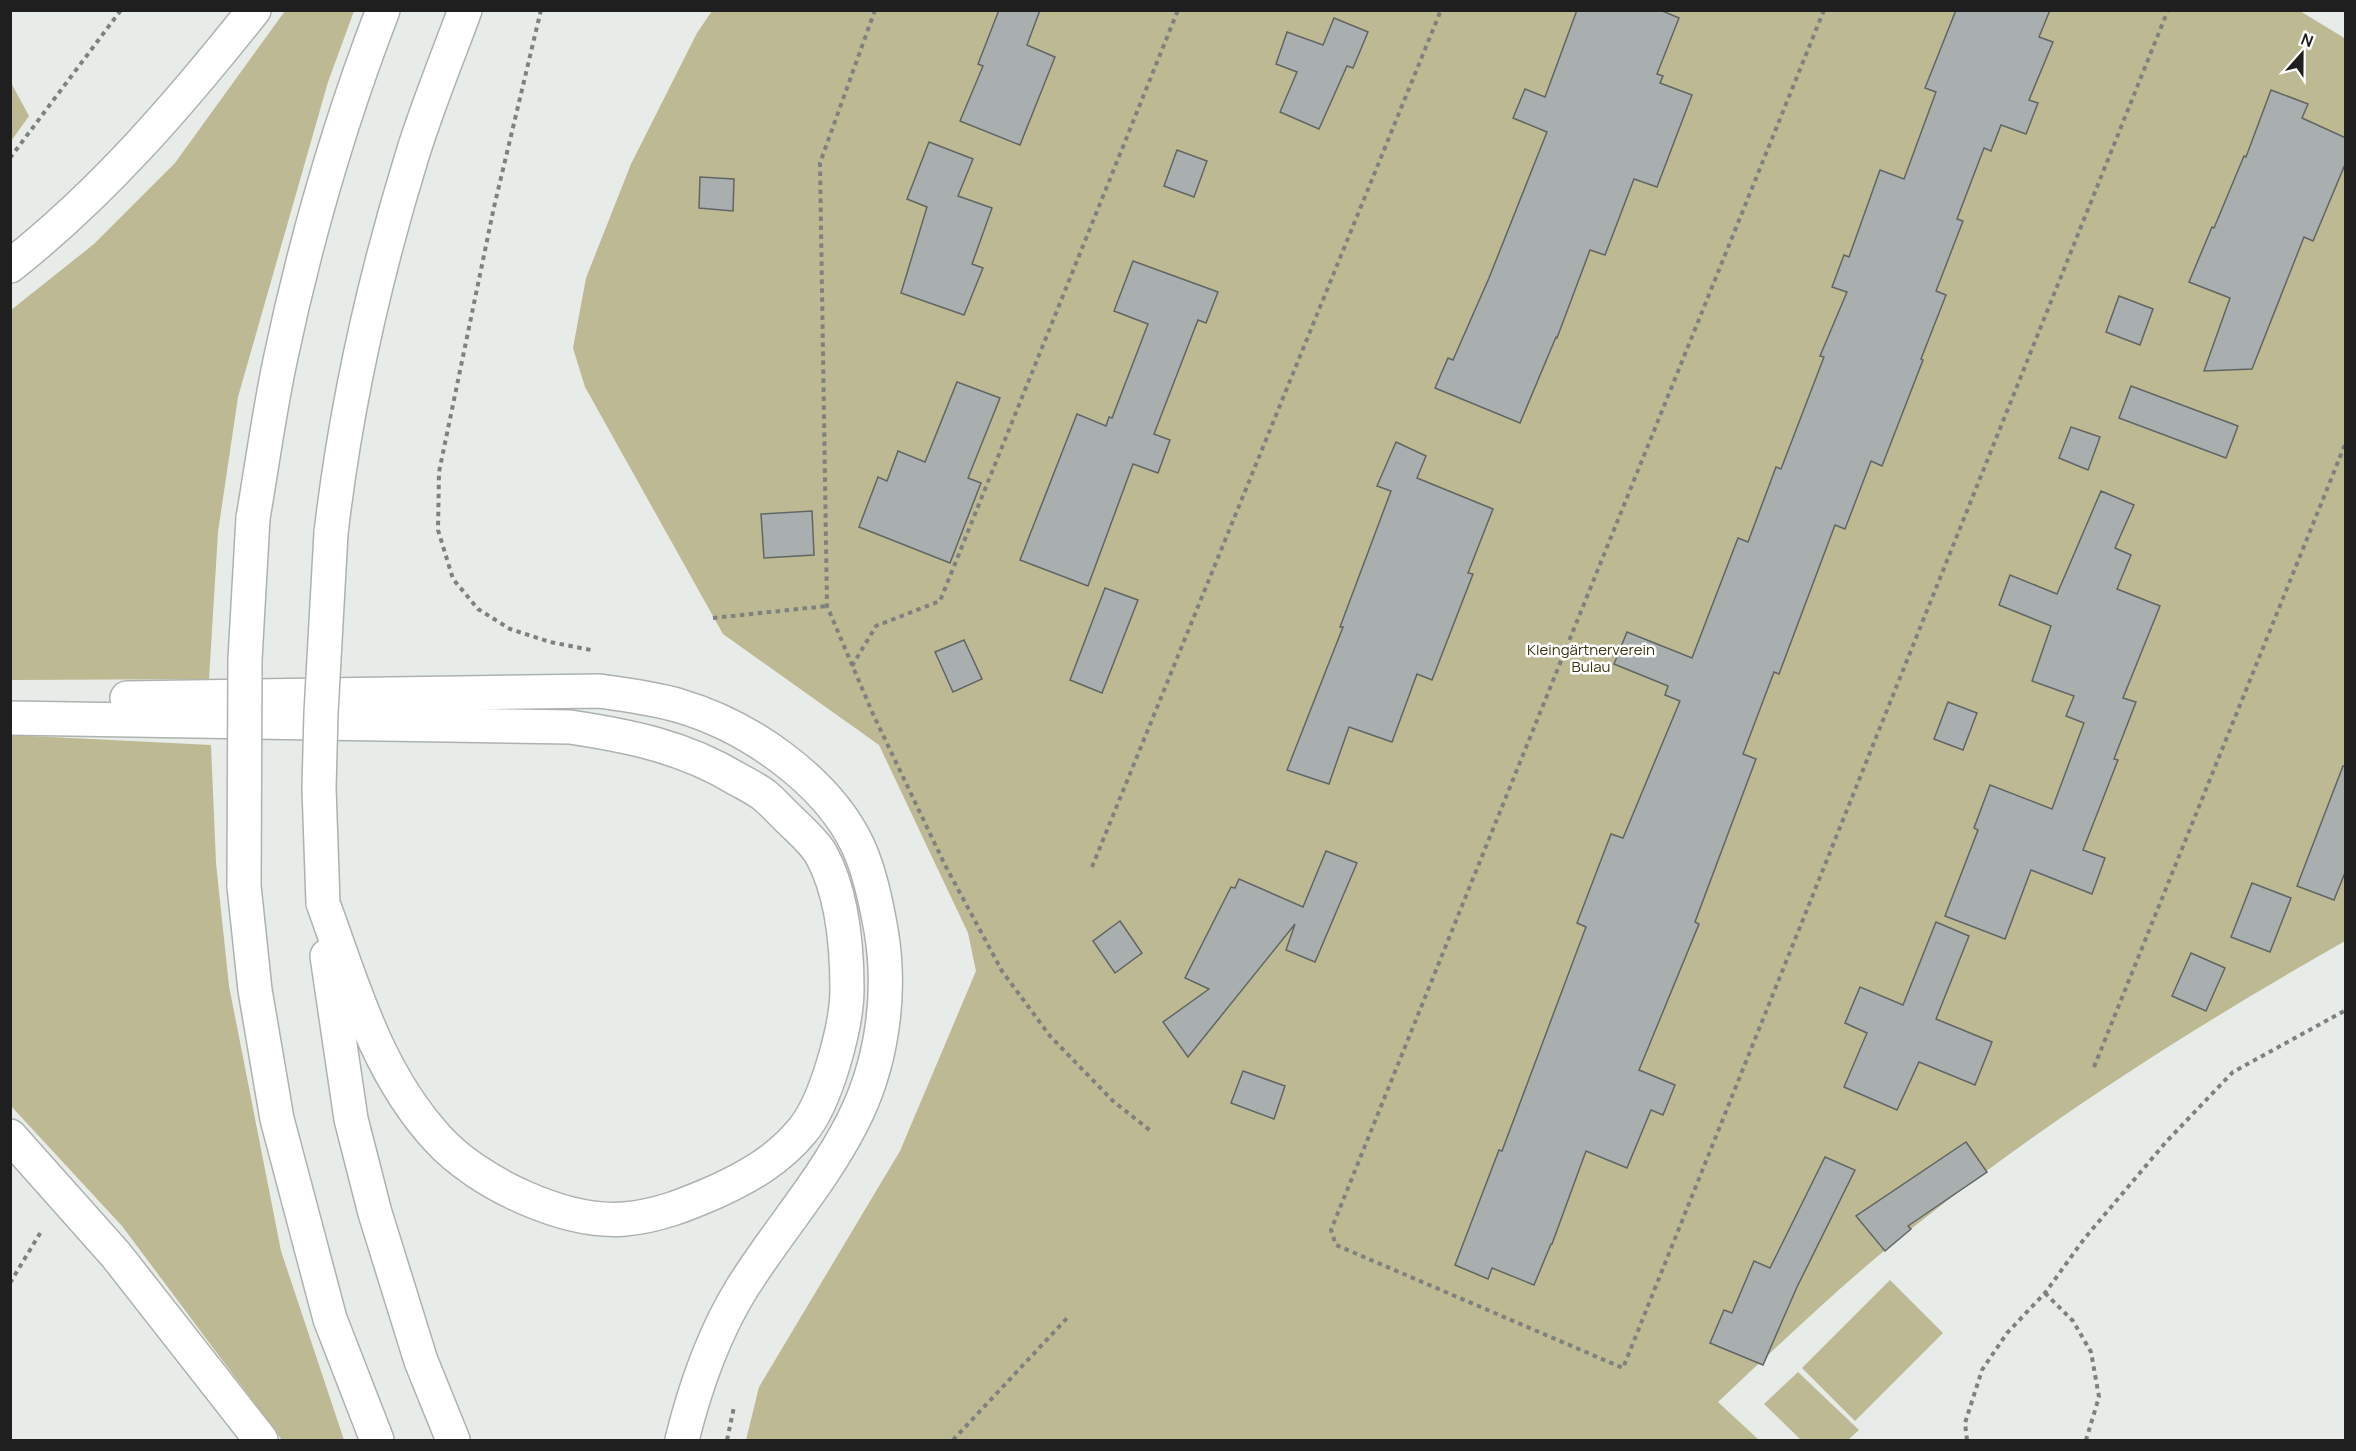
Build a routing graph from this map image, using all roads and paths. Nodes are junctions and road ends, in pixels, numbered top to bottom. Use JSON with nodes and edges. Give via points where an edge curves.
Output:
{"nodes":[{"id":1,"x":121,"y":10,"type":"edge"},
{"id":2,"x":254,"y":10,"type":"edge"},
{"id":3,"x":383,"y":10,"type":"edge"},
{"id":4,"x":465,"y":10,"type":"edge"},
{"id":5,"x":875,"y":10,"type":"edge"},
{"id":6,"x":1178,"y":10,"type":"edge"},
{"id":7,"x":1442,"y":10,"type":"edge"},
{"id":8,"x":1824,"y":10,"type":"edge"},
{"id":9,"x":2168,"y":10,"type":"edge"},
{"id":10,"x":10,"y":158,"type":"edge"},
{"id":11,"x":10,"y":266,"type":"edge"},
{"id":12,"x":2346,"y":442,"type":"edge"},
{"id":13,"x":827,"y":606,"type":"junction"},
{"id":14,"x":713,"y":618,"type":"dead end"},
{"id":15,"x":852,"y":666,"type":"junction"},
{"id":16,"x":10,"y":696,"type":"edge"},
{"id":17,"x":10,"y":718,"type":"edge"},
{"id":18,"x":1092,"y":867,"type":"dead end"},
{"id":19,"x":323,"y":903,"type":"junction"},
{"id":20,"x":2346,"y":1010,"type":"edge"},
{"id":21,"x":2094,"y":1067,"type":"dead end"},
{"id":22,"x":1152,"y":1132,"type":"dead end"},
{"id":23,"x":10,"y":1136,"type":"edge"},
{"id":24,"x":43,"y":1228,"type":"dead end"},
{"id":25,"x":10,"y":1283,"type":"edge"},
{"id":26,"x":2045,"y":1293,"type":"junction"},
{"id":27,"x":1069,"y":1316,"type":"dead end"},
{"id":28,"x":261,"y":1440,"type":"edge"},
{"id":29,"x":377,"y":1440,"type":"edge"},
{"id":30,"x":453,"y":1440,"type":"edge"},
{"id":31,"x":682,"y":1440,"type":"edge"},
{"id":32,"x":953,"y":1440,"type":"edge"},
{"id":33,"x":1967,"y":1440,"type":"edge"},
{"id":34,"x":2086,"y":1440,"type":"edge"}],
"edges":[{"from":1,"to":10,"type":"path"},
{"from":2,"to":11,"type":"highway","via":[[115,170],[42,241]]},
{"from":3,"to":29,"type":"highway","bridge":true,"via":[[337,141],[304,258],[280,362],[253,518],[245,659],[244,886],[255,990],[277,1119],[330,1319]]},
{"from":4,"to":19,"type":"highway","bridge":true,"via":[[412,155],[353,385],[338,470],[320,735]]},
{"from":5,"to":13,"type":"path","via":[[820,163]]},
{"from":6,"to":15,"type":"path","via":[[940,601],[876,626]]},
{"from":7,"to":18,"type":"path"},
{"from":8,"to":9,"type":"path","via":[[1331,1230],[1336,1245],[1623,1368]]},
{"from":12,"to":21,"type":"path"},
{"from":13,"to":14,"type":"path"},
{"from":13,"to":15,"type":"path"},
{"from":15,"to":22,"type":"path","via":[[945,865],[1002,971],[1050,1036],[1113,1101]]},
{"from":16,"to":31,"type":"highway","via":[[143,698],[599,691],[682,707],[726,724],[769,748],[835,808],[857,845],[878,917],[885,956],[886,1000],[878,1045],[853,1122],[741,1290],[717,1334],[702,1369]]},
{"from":17,"to":19,"type":"highway","via":[[570,728],[623,735],[675,749],[722,770],[764,794],[793,824],[820,853],[833,886],[845,937],[847,1007],[826,1087],[804,1129],[774,1159],[742,1180],[675,1210],[624,1219],[584,1217],[546,1207],[471,1167],[439,1141],[411,1105],[389,1072],[366,1022]]},
{"from":19,"to":30,"type":"highway","via":[[351,1119],[375,1213],[421,1361]]},
{"from":20,"to":26,"type":"path","via":[[2233,1072],[2166,1142],[2084,1239]]},
{"from":23,"to":28,"type":"highway","via":[[116,1255]]},
{"from":24,"to":25,"type":"path"},
{"from":26,"to":33,"type":"path","via":[[2007,1333],[1982,1370],[1965,1423]]},
{"from":26,"to":34,"type":"path","via":[[2073,1322],[2091,1352],[2099,1397]]},
{"from":27,"to":32,"type":"path"}]}
